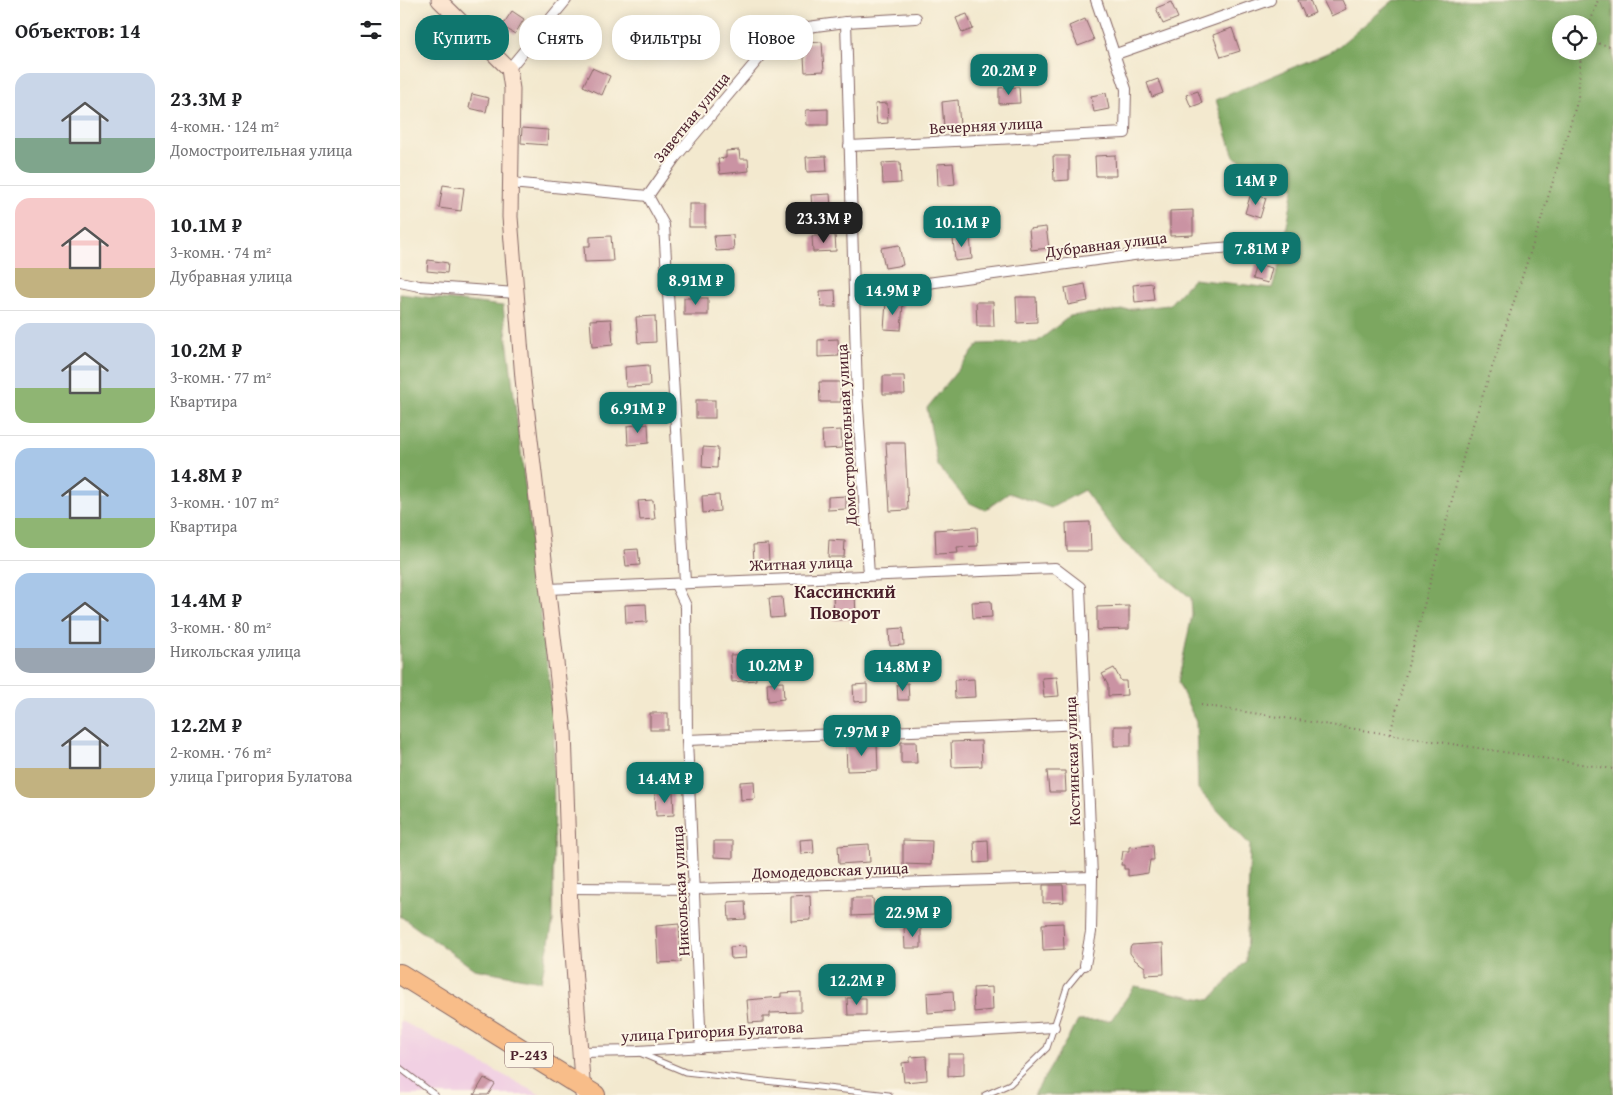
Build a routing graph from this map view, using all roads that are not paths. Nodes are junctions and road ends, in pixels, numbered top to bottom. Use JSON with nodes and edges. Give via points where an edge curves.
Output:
{"nodes":[{"id":1,"x":439,"y":0,"type":"edge"},
{"id":2,"x":566,"y":0,"type":"edge"},
{"id":3,"x":1096,"y":0,"type":"edge"},
{"id":4,"x":1270,"y":0,"type":"edge"},
{"id":5,"x":1254,"y":2,"type":"edge"},
{"id":6,"x":916,"y":18,"type":"dead end"},
{"id":7,"x":846,"y":22,"type":"junction"},
{"id":8,"x":1116,"y":54,"type":"junction"},
{"id":9,"x":509,"y":69,"type":"junction"},
{"id":10,"x":849,"y":146,"type":"junction"},
{"id":11,"x":510,"y":183,"type":"junction"},
{"id":12,"x":648,"y":196,"type":"junction"},
{"id":13,"x":1273,"y":244,"type":"dead end"},
{"id":14,"x":400,"y":282,"type":"edge"},
{"id":15,"x":516,"y":293,"type":"junction"},
{"id":16,"x":854,"y":293,"type":"junction"},
{"id":17,"x":1055,"y":568,"type":"joint"},
{"id":18,"x":869,"y":576,"type":"junction"},
{"id":19,"x":680,"y":584,"type":"junction"},
{"id":20,"x":548,"y":589,"type":"junction"},
{"id":21,"x":1085,"y":724,"type":"junction"},
{"id":22,"x":687,"y":740,"type":"junction"},
{"id":23,"x":1092,"y":877,"type":"junction"},
{"id":24,"x":569,"y":888,"type":"junction"},
{"id":25,"x":695,"y":889,"type":"junction"},
{"id":26,"x":1085,"y":964,"type":"joint"},
{"id":27,"x":400,"y":974,"type":"edge"},
{"id":28,"x":1054,"y":1027,"type":"junction"},
{"id":29,"x":701,"y":1048,"type":"junction"},
{"id":30,"x":637,"y":1051,"type":"junction"},
{"id":31,"x":581,"y":1052,"type":"junction"},
{"id":32,"x":400,"y":1068,"type":"edge"},
{"id":33,"x":587,"y":1093,"type":"edge"},
{"id":34,"x":435,"y":1095,"type":"edge"},
{"id":35,"x":889,"y":1095,"type":"edge"},
{"id":36,"x":985,"y":1095,"type":"edge"}],
"edges":[{"from":1,"to":9,"type":"street"},
{"from":2,"to":9,"type":"street"},
{"from":3,"to":8,"type":"street"},
{"from":4,"to":5,"type":"street"},
{"from":5,"to":8,"type":"street"},
{"from":6,"to":7,"type":"street","name":"Заветная улица"},
{"from":7,"to":10,"type":"street","name":"Домостроительная улица"},
{"from":7,"to":12,"type":"street","name":"Заветная улица","via":[[785,30],[680,152]]},
{"from":8,"to":10,"type":"street","name":"Вечерняя улица","via":[[1126,89],[1125,133]]},
{"from":9,"to":11,"type":"street","via":[[512,90]]},
{"from":10,"to":16,"type":"street","name":"Домостроительная улица"},
{"from":11,"to":12,"type":"street"},
{"from":11,"to":15,"type":"street"},
{"from":12,"to":19,"type":"street","name":"Никольская улица","via":[[664,225]]},
{"from":13,"to":16,"type":"street","name":"Дубравная улица","via":[[1141,254]]},
{"from":14,"to":15,"type":"street"},
{"from":15,"to":20,"type":"street"},
{"from":16,"to":18,"type":"street","name":"Домостроительная улица"},
{"from":17,"to":18,"type":"street","name":"Житная улица"},
{"from":17,"to":21,"type":"street","name":"Костинская улица","via":[[1080,587]]},
{"from":18,"to":19,"type":"street","name":"Житная улица"},
{"from":19,"to":20,"type":"street","name":"Житная улица"},
{"from":19,"to":22,"type":"street","name":"Никольская улица","via":[[686,606]]},
{"from":20,"to":24,"type":"street","via":[[564,730]]},
{"from":21,"to":22,"type":"street"},
{"from":21,"to":23,"type":"street","name":"Костинская улица"},
{"from":22,"to":25,"type":"street","name":"Никольская улица"},
{"from":23,"to":25,"type":"street","name":"Домодедовская улица"},
{"from":23,"to":26,"type":"street","name":"Костинская улица","via":[[1091,932]]},
{"from":24,"to":25,"type":"street","name":"Домодедовская улица"},
{"from":24,"to":31,"type":"street"},
{"from":25,"to":29,"type":"street","name":"Никольская улица"},
{"from":26,"to":28,"type":"lane","via":[[1067,987]]},
{"from":27,"to":33,"type":"highway","number":"Р-243"},
{"from":28,"to":29,"type":"street","name":"улица Григория Булатова"},
{"from":28,"to":36,"type":"lane","via":[[1047,1048],[1010,1084]]},
{"from":29,"to":30,"type":"street","name":"улица Григория Булатова"},
{"from":30,"to":31,"type":"street","name":"улица Григория Булатова"},
{"from":30,"to":35,"type":"lane","via":[[685,1072]]},
{"from":31,"to":33,"type":"street"},
{"from":32,"to":34,"type":"lane"}]}
